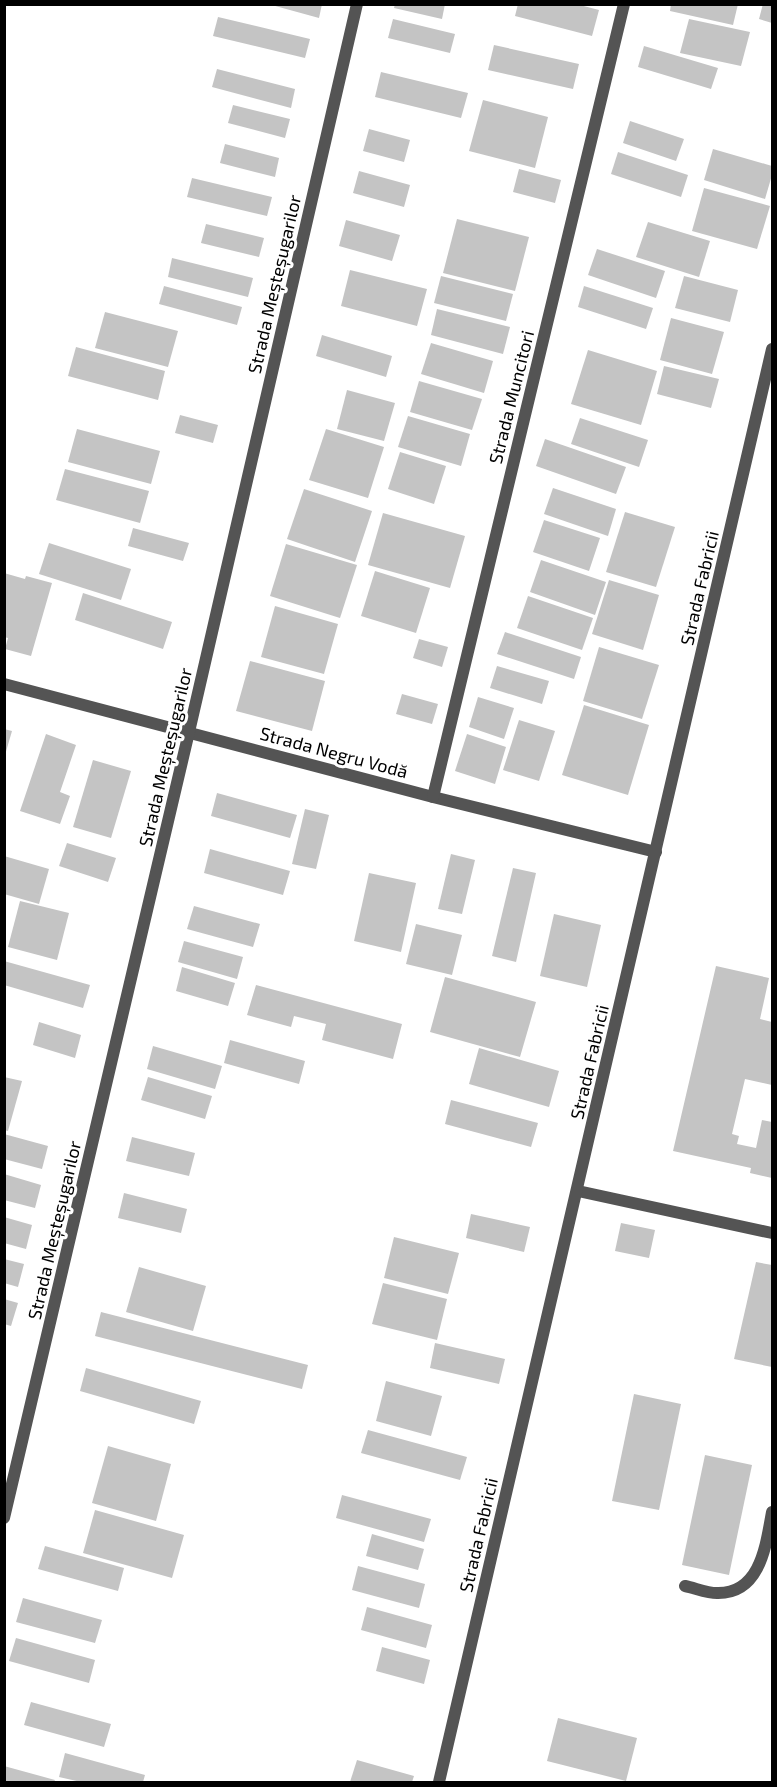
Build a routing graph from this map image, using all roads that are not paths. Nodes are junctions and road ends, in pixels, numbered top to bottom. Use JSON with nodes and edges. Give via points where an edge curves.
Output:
{"nodes":[{"id":1,"x":357,"y":4,"type":"edge"},
{"id":2,"x":624,"y":4,"type":"edge"},
{"id":3,"x":772,"y":349,"type":"edge"},
{"id":4,"x":4,"y":684,"type":"edge"},
{"id":5,"x":189,"y":732,"type":"junction"},
{"id":6,"x":433,"y":797,"type":"junction"},
{"id":7,"x":656,"y":852,"type":"junction"},
{"id":8,"x":578,"y":1191,"type":"junction"},
{"id":9,"x":772,"y":1233,"type":"edge"},
{"id":10,"x":772,"y":1512,"type":"edge"},
{"id":11,"x":4,"y":1518,"type":"edge"},
{"id":12,"x":685,"y":1586,"type":"dead end"},
{"id":13,"x":439,"y":1782,"type":"edge"}],
"edges":[{"from":1,"to":5,"type":"street","name":"Strada Meșteșugarilor"},
{"from":2,"to":6,"type":"street","name":"Strada Muncitori"},
{"from":3,"to":7,"type":"street","name":"Strada Fabricii"},
{"from":4,"to":5,"type":"street","name":"Strada Negru Vodă"},
{"from":5,"to":6,"type":"street","name":"Strada Negru Vodă"},
{"from":5,"to":11,"type":"street","name":"Strada Meșteșugarilor"},
{"from":6,"to":7,"type":"street","name":"Strada Negru Vodă"},
{"from":7,"to":8,"type":"street","name":"Strada Fabricii"},
{"from":8,"to":9,"type":"street"},
{"from":8,"to":13,"type":"street","name":"Strada Fabricii"},
{"from":10,"to":12,"type":"street","via":[[763,1557],[745,1585],[718,1593]]}]}
